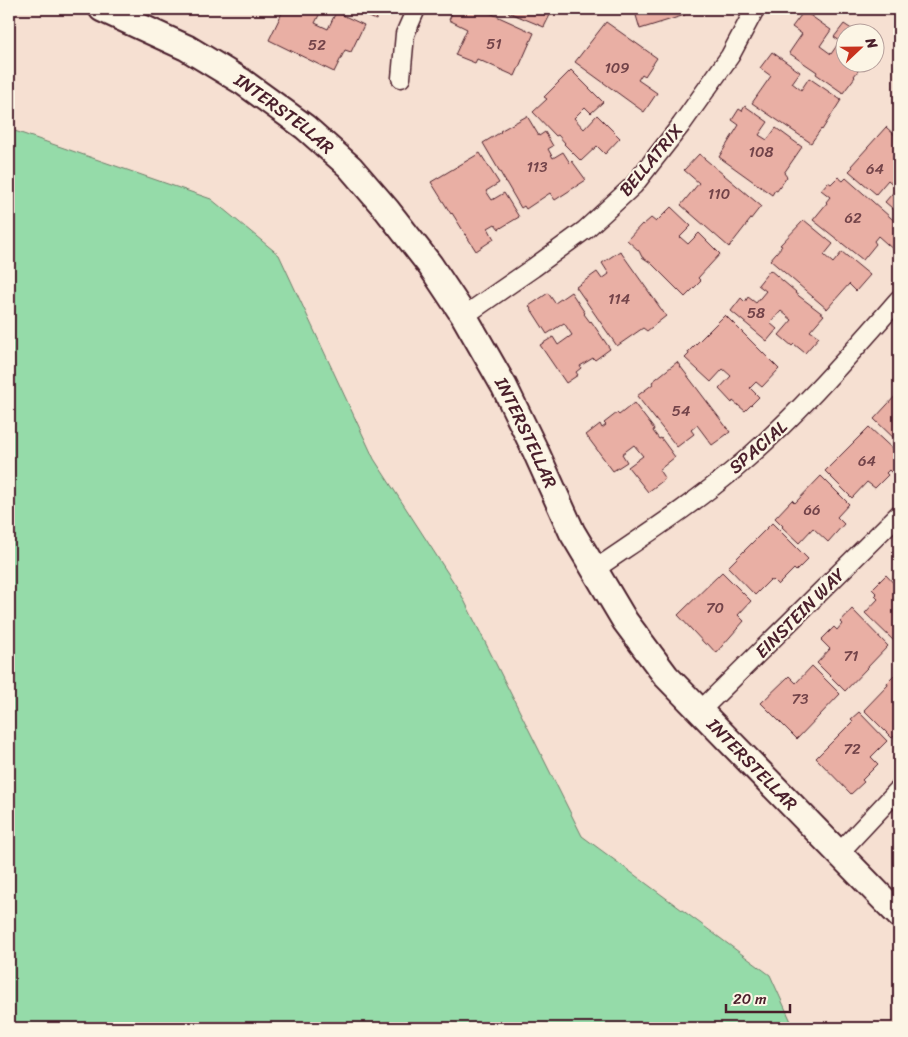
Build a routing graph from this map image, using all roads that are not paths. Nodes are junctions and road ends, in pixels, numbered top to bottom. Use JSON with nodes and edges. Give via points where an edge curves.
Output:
{"nodes":[{"id":1,"x":104,"y":9,"type":"edge"},
{"id":2,"x":416,"y":9,"type":"edge"},
{"id":3,"x":755,"y":9,"type":"edge"},
{"id":4,"x":401,"y":78,"type":"dead end"},
{"id":5,"x":899,"y":299,"type":"edge"},
{"id":6,"x":464,"y":316,"type":"junction"},
{"id":7,"x":899,"y":514,"type":"edge"},
{"id":8,"x":594,"y":570,"type":"junction"},
{"id":9,"x":700,"y":711,"type":"junction"},
{"id":10,"x":899,"y":790,"type":"edge"},
{"id":11,"x":839,"y":853,"type":"junction"},
{"id":12,"x":899,"y":915,"type":"edge"}],
"edges":[{"from":1,"to":6,"type":"street","name":"INTERSTELLAR","via":[[187,48],[243,82],[304,127],[350,167],[387,210]]},
{"from":2,"to":4,"type":"street","via":[[405,34]]},
{"from":3,"to":6,"type":"street","name":"BELLATRIX","via":[[730,56],[634,185],[585,230]]},
{"from":5,"to":8,"type":"street","name":"SPACIAL","via":[[788,421],[735,469]]},
{"from":6,"to":8,"type":"street","name":"INTERSTELLAR","via":[[504,386],[572,532]]},
{"from":7,"to":9,"type":"street","name":"EINSTEIN WAY"},
{"from":8,"to":9,"type":"street","name":"INTERSTELLAR","via":[[625,621],[666,676]]},
{"from":9,"to":11,"type":"street","name":"INTERSTELLAR"},
{"from":10,"to":11,"type":"street"},
{"from":11,"to":12,"type":"street","name":"INTERSTELLAR"}]}
